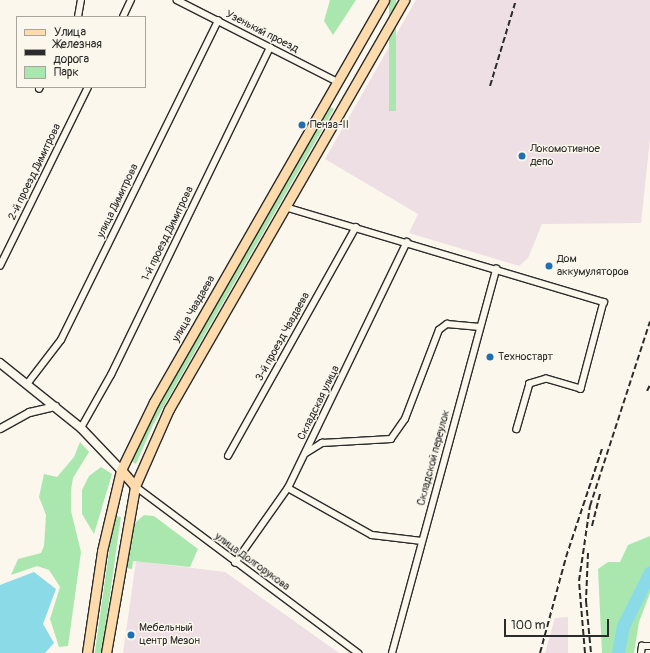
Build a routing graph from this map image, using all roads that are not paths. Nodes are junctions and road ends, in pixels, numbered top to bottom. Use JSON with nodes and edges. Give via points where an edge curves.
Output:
{"nodes":[{"id":1,"x":81,"y":0,"type":"edge"},
{"id":2,"x":131,"y":0,"type":"edge"},
{"id":3,"x":177,"y":0,"type":"edge"},
{"id":4,"x":384,"y":0,"type":"edge"},
{"id":5,"x":404,"y":0,"type":"edge"},
{"id":6,"x":78,"y":16,"type":"edge"},
{"id":7,"x":123,"y":16,"type":"edge"},
{"id":8,"x":218,"y":20,"type":"junction"},
{"id":9,"x":270,"y":48,"type":"junction"},
{"id":10,"x":338,"y":82,"type":"junction"},
{"id":11,"x":88,"y":88,"type":"edge"},
{"id":12,"x":285,"y":207,"type":"junction"},
{"id":13,"x":356,"y":227,"type":"junction"},
{"id":14,"x":407,"y":242,"type":"junction"},
{"id":15,"x":0,"y":266,"type":"edge"},
{"id":16,"x":496,"y":269,"type":"junction"},
{"id":17,"x":480,"y":327,"type":"junction"},
{"id":18,"x":0,"y":363,"type":"edge"},
{"id":19,"x":28,"y":383,"type":"junction"},
{"id":20,"x":55,"y":406,"type":"junction"},
{"id":21,"x":0,"y":428,"type":"edge"},
{"id":22,"x":81,"y":428,"type":"junction"},
{"id":23,"x":517,"y":429,"type":"dead end"},
{"id":24,"x":306,"y":454,"type":"junction"},
{"id":25,"x":228,"y":456,"type":"dead end"},
{"id":26,"x":121,"y":470,"type":"junction"},
{"id":27,"x":135,"y":486,"type":"junction"},
{"id":28,"x":288,"y":488,"type":"junction"},
{"id":29,"x":422,"y":541,"type":"junction"},
{"id":30,"x":235,"y":563,"type":"junction"},
{"id":31,"x":650,"y":646,"type":"edge"},
{"id":32,"x":87,"y":653,"type":"edge"},
{"id":33,"x":106,"y":653,"type":"edge"},
{"id":34,"x":358,"y":653,"type":"edge"},
{"id":35,"x":392,"y":653,"type":"edge"},
{"id":36,"x":641,"y":653,"type":"edge"}],
"edges":[{"from":1,"to":6,"type":"street"},
{"from":2,"to":7,"type":"street"},
{"from":3,"to":8,"type":"street","name":"Узенький проезд"},
{"from":4,"to":10,"type":"main road","name":"улица Чаадаева"},
{"from":5,"to":12,"type":"main road"},
{"from":8,"to":9,"type":"street","name":"Узенький проезд"},
{"from":8,"to":19,"type":"street","name":"улица Димитрова","via":[[61,340]]},
{"from":9,"to":10,"type":"street","name":"Узенький проезд"},
{"from":9,"to":22,"type":"street","name":"1-й проезд Димитрова","via":[[111,375]]},
{"from":10,"to":26,"type":"main road","name":"улица Чаадаева","via":[[154,402]]},
{"from":11,"to":15,"type":"street","name":"2-й проезд Димитрова"},
{"from":12,"to":13,"type":"street"},
{"from":12,"to":27,"type":"main road","via":[[169,409]]},
{"from":13,"to":14,"type":"street"},
{"from":13,"to":25,"type":"street","name":"3-й проезд Чаадаева"},
{"from":14,"to":16,"type":"street"},
{"from":14,"to":24,"type":"street","name":"Складская улица"},
{"from":16,"to":17,"type":"street","name":"Складской переулок"},
{"from":16,"to":23,"type":"street","via":[[604,302],[581,389],[546,379],[530,384]]},
{"from":17,"to":24,"type":"street","via":[[447,324],[439,330],[405,419],[391,439],[322,443]]},
{"from":17,"to":29,"type":"street","name":"Складской переулок"},
{"from":18,"to":19,"type":"main road"},
{"from":19,"to":20,"type":"main road"},
{"from":20,"to":21,"type":"street","via":[[29,412]]},
{"from":20,"to":22,"type":"main road"},
{"from":22,"to":26,"type":"main road"},
{"from":24,"to":28,"type":"street","name":"Складская улица"},
{"from":26,"to":27,"type":"main road"},
{"from":26,"to":32,"type":"main road","name":"улица Чаадаева","via":[[102,551]]},
{"from":27,"to":30,"type":"street","name":"улица Долгорукова"},
{"from":27,"to":33,"type":"main road"},
{"from":28,"to":29,"type":"street","via":[[372,535]]},
{"from":28,"to":30,"type":"street","name":"Складская улица"},
{"from":29,"to":35,"type":"street","name":"Складской переулок"},
{"from":30,"to":34,"type":"street","name":"улица Долгорукова"},
{"from":31,"to":36,"type":"street","via":[[642,646]]}]}
